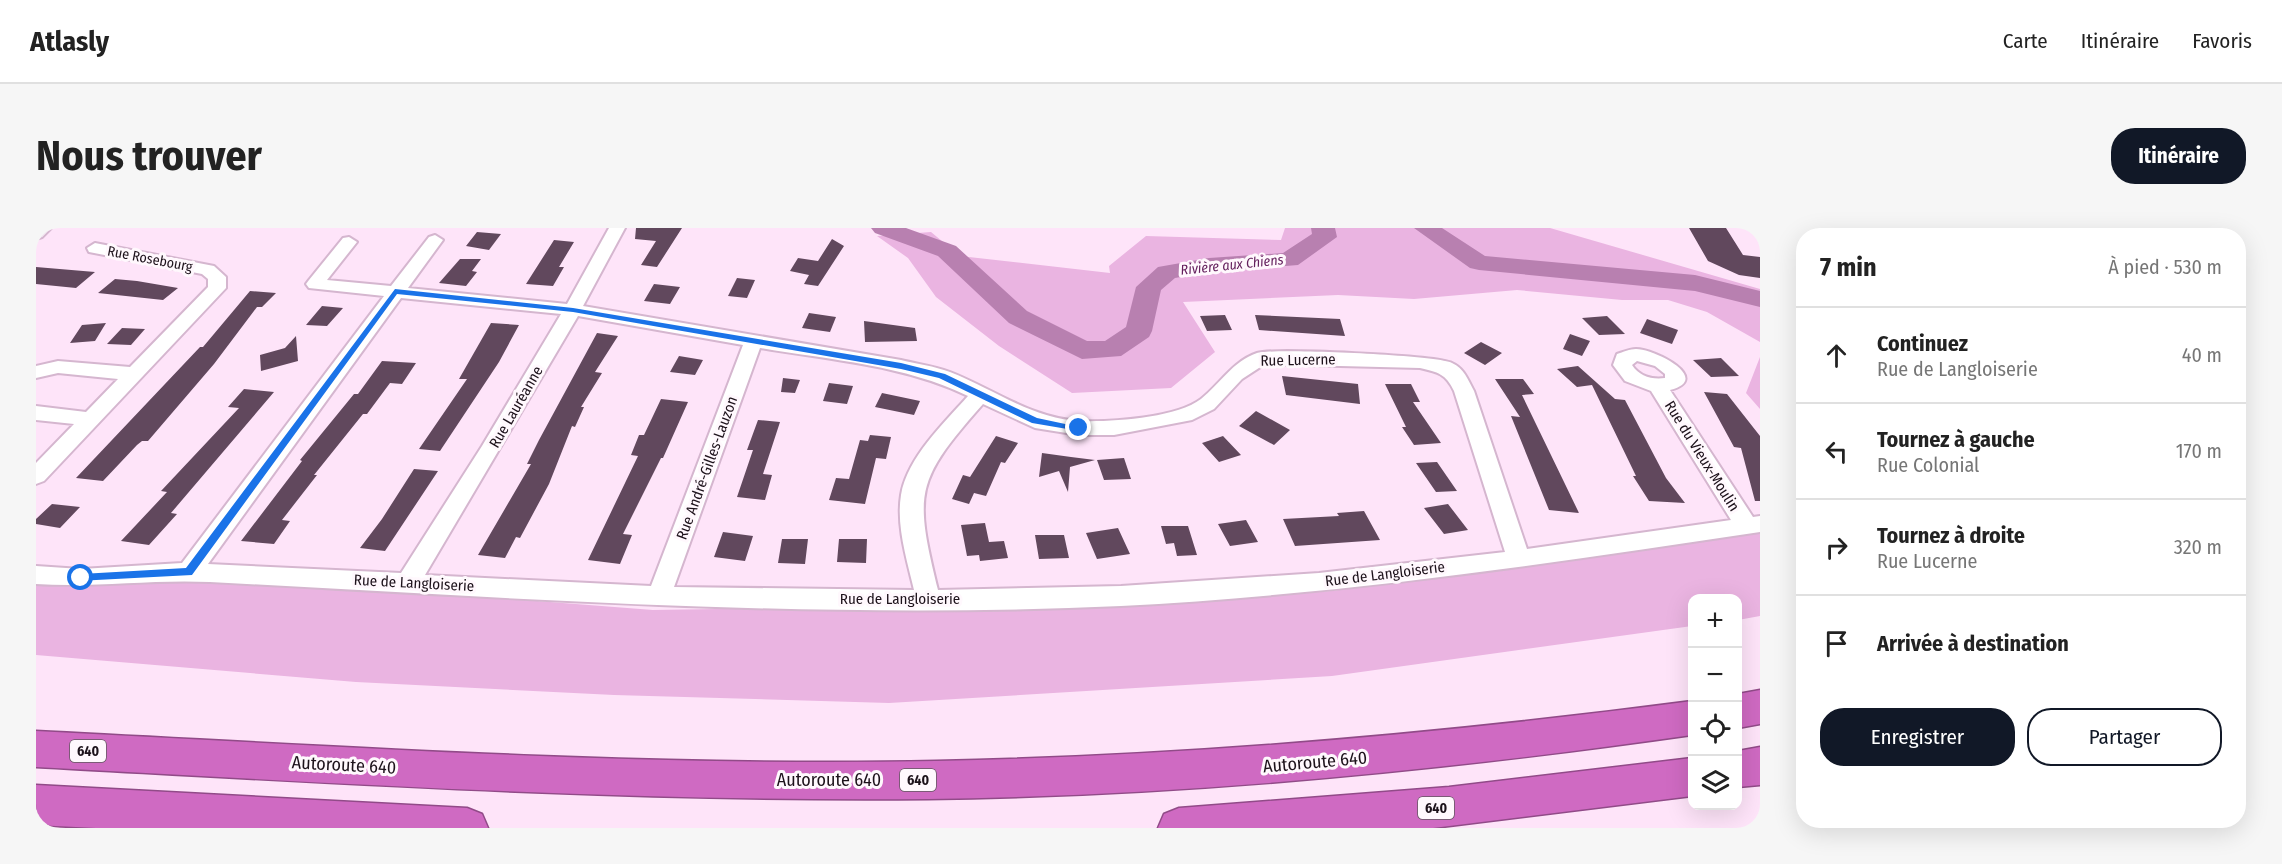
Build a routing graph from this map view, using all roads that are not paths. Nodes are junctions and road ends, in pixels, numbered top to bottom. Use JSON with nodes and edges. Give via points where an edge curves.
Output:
{"nodes":[{"id":1,"x":43,"y":228,"type":"edge"},
{"id":2,"x":617,"y":228,"type":"edge"},
{"id":3,"x":36,"y":234,"type":"edge"},
{"id":4,"x":435,"y":240,"type":"dead end"},
{"id":5,"x":349,"y":242,"type":"dead end"},
{"id":6,"x":95,"y":248,"type":"dead end"},
{"id":7,"x":395,"y":291,"type":"junction"},
{"id":8,"x":573,"y":310,"type":"junction"},
{"id":9,"x":754,"y":339,"type":"junction"},
{"id":10,"x":36,"y":372,"type":"edge"},
{"id":11,"x":136,"y":374,"type":"junction"},
{"id":12,"x":1658,"y":386,"type":"dead end"},
{"id":13,"x":980,"y":395,"type":"junction"},
{"id":14,"x":36,"y":413,"type":"edge"},
{"id":15,"x":92,"y":418,"type":"junction"},
{"id":16,"x":36,"y":476,"type":"edge"},
{"id":17,"x":1753,"y":525,"type":"edge"},
{"id":18,"x":1519,"y":559,"type":"junction"},
{"id":19,"x":189,"y":572,"type":"junction"},
{"id":20,"x":36,"y":575,"type":"edge"},
{"id":21,"x":408,"y":582,"type":"junction"},
{"id":22,"x":659,"y":596,"type":"junction"},
{"id":23,"x":928,"y":600,"type":"junction"},
{"id":24,"x":1760,"y":707,"type":"edge"},
{"id":25,"x":1742,"y":710,"type":"edge"},
{"id":26,"x":1688,"y":719,"type":"edge"},
{"id":27,"x":36,"y":749,"type":"edge"},
{"id":28,"x":1760,"y":766,"type":"edge"},
{"id":29,"x":1742,"y":768,"type":"edge"},
{"id":30,"x":1688,"y":777,"type":"edge"},
{"id":31,"x":36,"y":805,"type":"edge"},
{"id":32,"x":468,"y":828,"type":"edge"},
{"id":33,"x":1179,"y":828,"type":"edge"}],
"edges":[{"from":1,"to":3,"type":"street"},
{"from":2,"to":8,"type":"street","name":"Rue Lauréanne"},
{"from":4,"to":7,"type":"street"},
{"from":5,"to":7,"type":"street","name":"Rue Lucerne","via":[[315,284]]},
{"from":6,"to":11,"type":"street","name":"Rue Rosebourg","via":[[208,270],[217,277],[217,288]]},
{"from":7,"to":8,"type":"street","name":"Rue Lucerne"},
{"from":7,"to":19,"type":"street"},
{"from":8,"to":9,"type":"street","name":"Rue Lucerne"},
{"from":8,"to":21,"type":"street","name":"Rue Lauréanne"},
{"from":9,"to":13,"type":"street","name":"Rue Lucerne","via":[[942,376]]},
{"from":9,"to":22,"type":"street","name":"Rue André-Gilles-Lauzon"},
{"from":10,"to":11,"type":"street","via":[[58,367]]},
{"from":11,"to":15,"type":"street","name":"Rue Rosebourg"},
{"from":12,"to":17,"type":"street","name":"Rue du Vieux-Moulin"},
{"from":13,"to":18,"type":"street","name":"Rue Lucerne","via":[[1035,421],[1079,428],[1114,428],[1185,415],[1207,404],[1235,375],[1261,358],[1420,362],[1446,368],[1456,375],[1464,391]]},
{"from":13,"to":23,"type":"street","via":[[950,428],[912,491],[912,521]]},
{"from":14,"to":15,"type":"street"},
{"from":15,"to":16,"type":"street","name":"Rue Rosebourg"},
{"from":17,"to":18,"type":"street","name":"Rue de Langloiserie"},
{"from":18,"to":23,"type":"street","name":"Rue de Langloiserie","via":[[1319,582],[1121,596]]},
{"from":19,"to":20,"type":"street","name":"Rue de Langloiserie","via":[[81,578]]},
{"from":19,"to":21,"type":"street","name":"Rue de Langloiserie"},
{"from":21,"to":22,"type":"street","name":"Rue de Langloiserie"},
{"from":22,"to":23,"type":"street","name":"Rue de Langloiserie"},
{"from":24,"to":25,"type":"highway"},
{"from":26,"to":27,"type":"highway","name":"Autoroute 640","number":"640","via":[[1340,761],[989,779],[657,778]]},
{"from":28,"to":29,"type":"highway"},
{"from":30,"to":33,"type":"highway","number":"640","via":[[1449,807]]},
{"from":31,"to":32,"type":"highway"}]}
